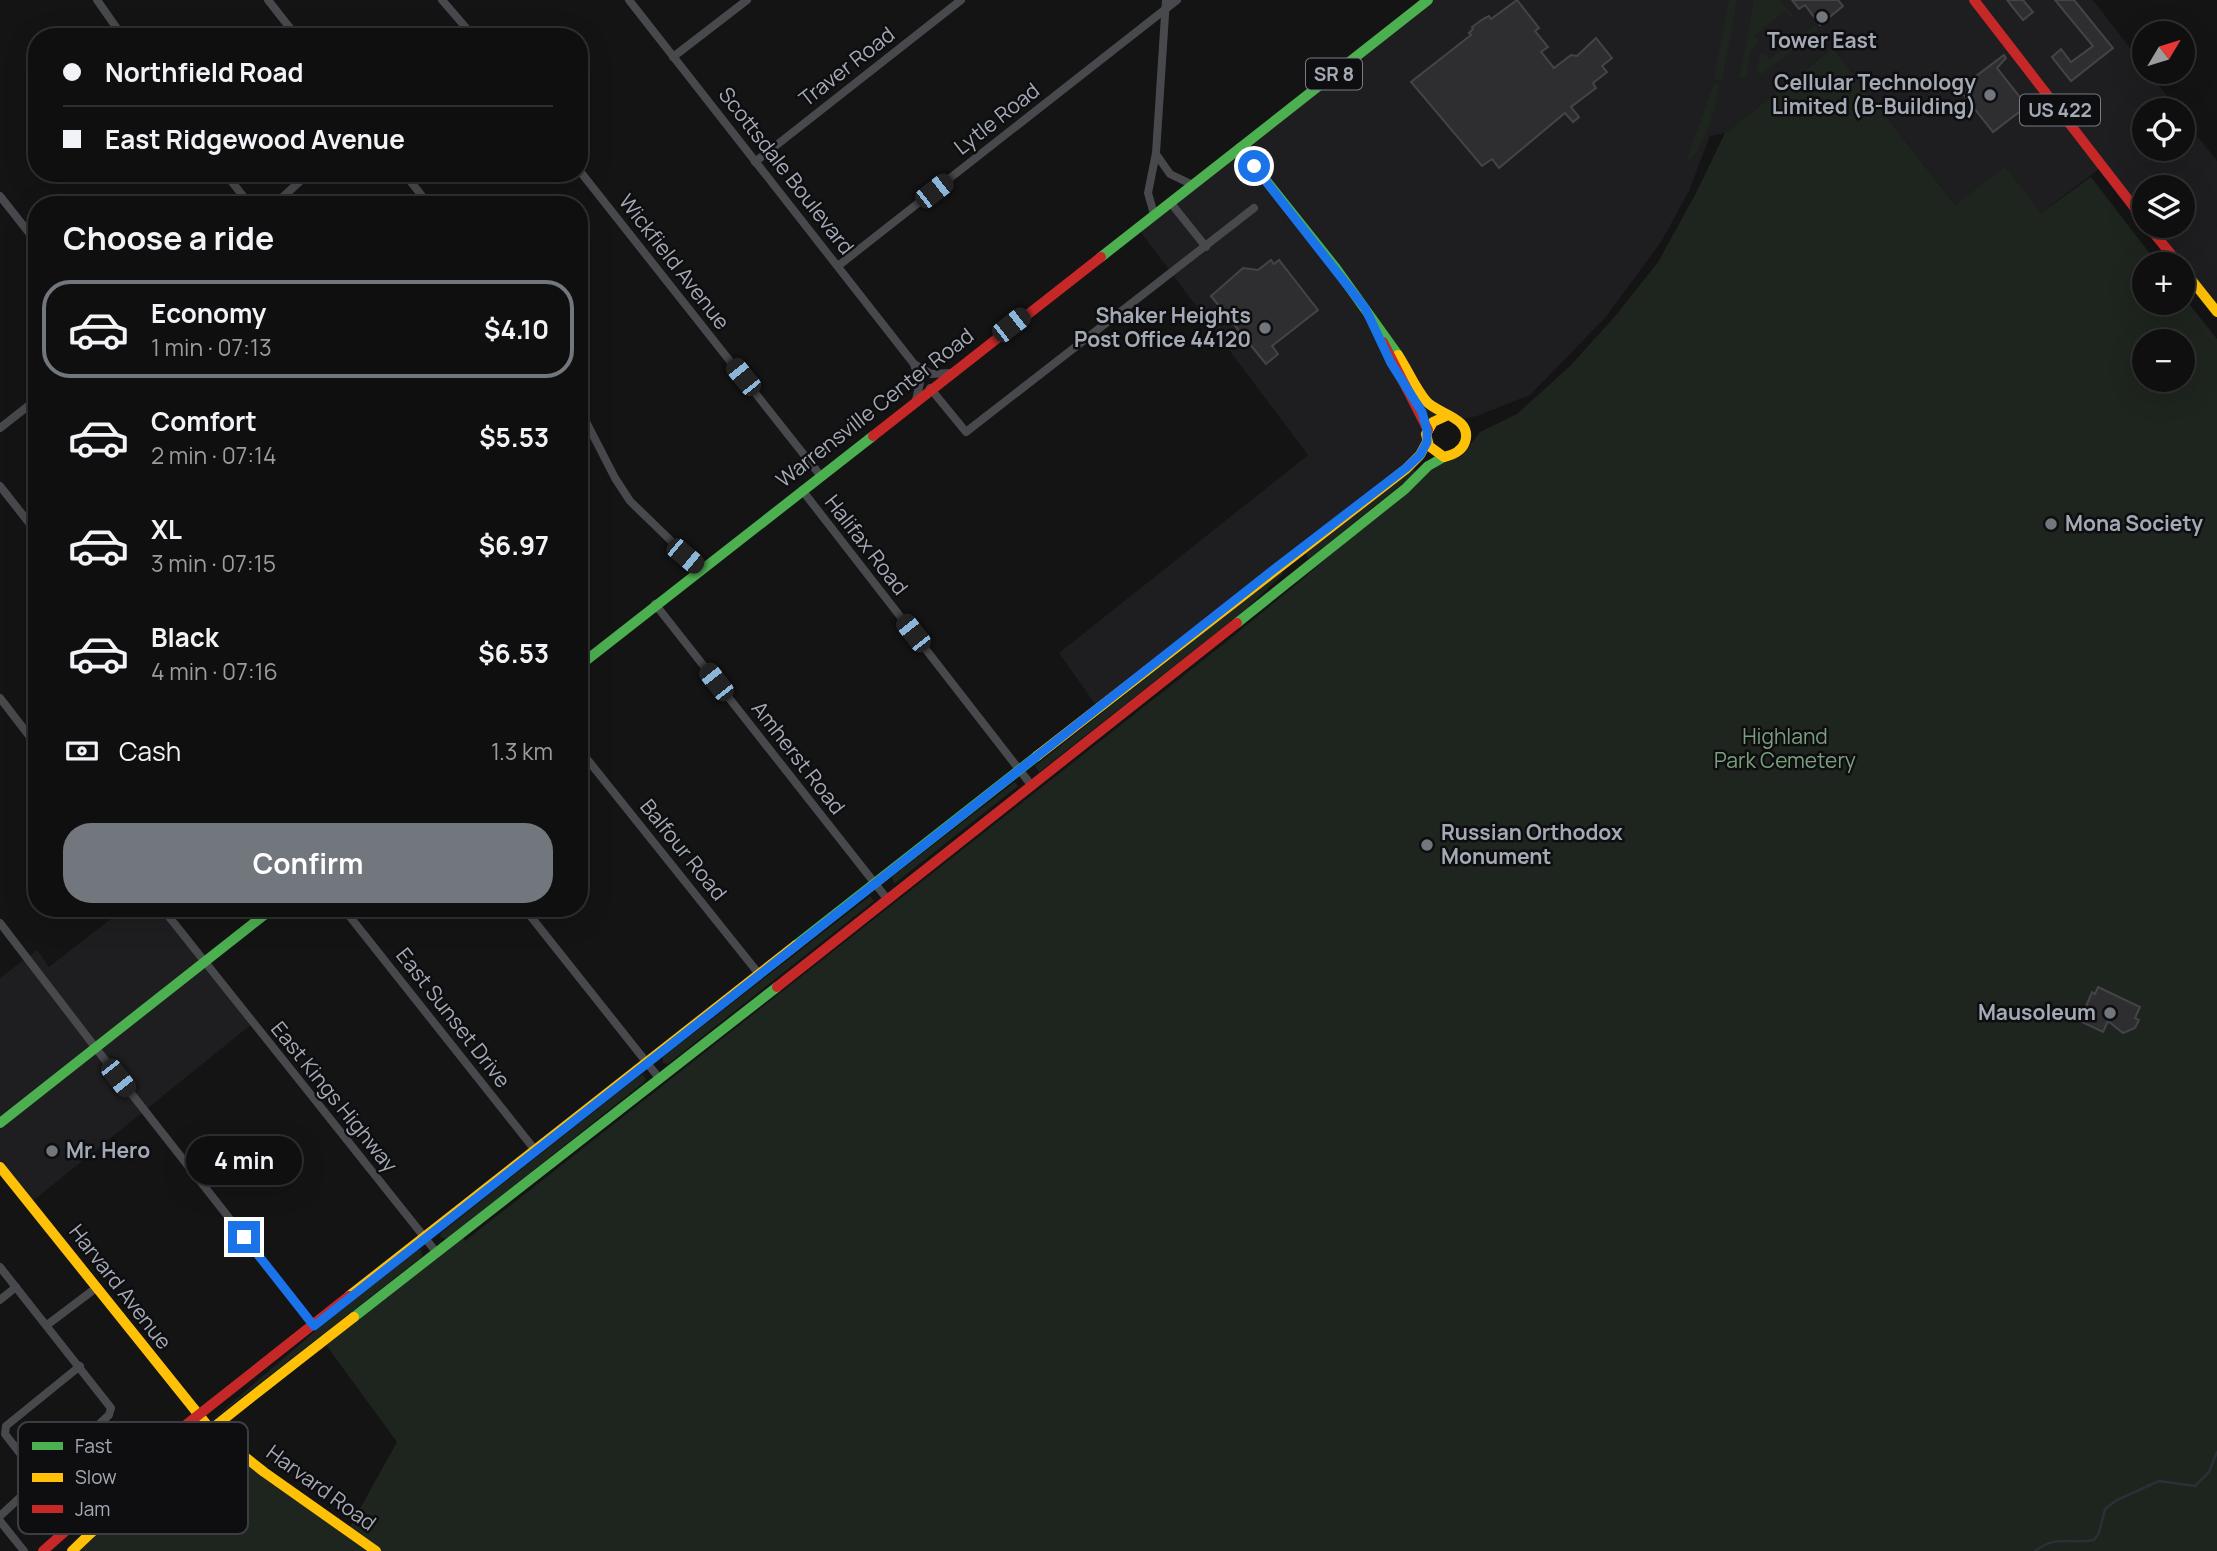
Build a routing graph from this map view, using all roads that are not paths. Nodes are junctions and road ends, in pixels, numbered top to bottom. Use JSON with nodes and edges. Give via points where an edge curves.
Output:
{"nodes":[{"id":1,"x":97,"y":0,"type":"edge"},
{"id":2,"x":268,"y":0,"type":"edge"},
{"id":3,"x":442,"y":0,"type":"edge"},
{"id":4,"x":629,"y":0,"type":"edge"},
{"id":5,"x":747,"y":0,"type":"edge"},
{"id":6,"x":961,"y":0,"type":"edge"},
{"id":7,"x":1177,"y":0,"type":"edge"},
{"id":8,"x":1428,"y":0,"type":"edge"},
{"id":9,"x":1974,"y":0,"type":"edge"},
{"id":10,"x":1166,"y":5,"type":"edge"},
{"id":11,"x":116,"y":28,"type":"edge"},
{"id":12,"x":290,"y":28,"type":"edge"},
{"id":13,"x":466,"y":28,"type":"edge"},
{"id":14,"x":673,"y":57,"type":"junction"},
{"id":15,"x":1240,"y":148,"type":"junction"},
{"id":16,"x":1156,"y":153,"type":"junction"},
{"id":17,"x":755,"y":162,"type":"junction"},
{"id":18,"x":588,"y":181,"type":"edge"},
{"id":19,"x":232,"y":182,"type":"edge"},
{"id":20,"x":299,"y":182,"type":"edge"},
{"id":21,"x":411,"y":182,"type":"edge"},
{"id":22,"x":1193,"y":184,"type":"junction"},
{"id":23,"x":0,"y":196,"type":"edge"},
{"id":24,"x":243,"y":196,"type":"edge"},
{"id":25,"x":284,"y":196,"type":"edge"},
{"id":26,"x":422,"y":196,"type":"edge"},
{"id":27,"x":1170,"y":202,"type":"junction"},
{"id":28,"x":2132,"y":204,"type":"edge"},
{"id":29,"x":1254,"y":208,"type":"dead end"},
{"id":30,"x":1154,"y":214,"type":"junction"},
{"id":31,"x":28,"y":232,"type":"edge"},
{"id":32,"x":2158,"y":238,"type":"edge"},
{"id":33,"x":1206,"y":247,"type":"junction"},
{"id":34,"x":2169,"y":252,"type":"edge"},
{"id":35,"x":838,"y":266,"type":"junction"},
{"id":36,"x":2195,"y":284,"type":"edge"},
{"id":37,"x":2217,"y":312,"type":"edge"},
{"id":38,"x":1374,"y":323,"type":"junction"},
{"id":39,"x":914,"y":365,"type":"junction"},
{"id":40,"x":950,"y":373,"type":"junction"},
{"id":41,"x":930,"y":388,"type":"junction"},
{"id":42,"x":916,"y":400,"type":"junction"},
{"id":43,"x":28,"y":406,"type":"edge"},
{"id":44,"x":1446,"y":416,"type":"junction"},
{"id":45,"x":588,"y":426,"type":"edge"},
{"id":46,"x":0,"y":428,"type":"edge"},
{"id":47,"x":1427,"y":430,"type":"junction"},
{"id":48,"x":1427,"y":442,"type":"junction"},
{"id":49,"x":1444,"y":457,"type":"junction"},
{"id":50,"x":820,"y":475,"type":"junction"},
{"id":51,"x":0,"y":486,"type":"edge"},
{"id":52,"x":802,"y":490,"type":"junction"},
{"id":53,"x":28,"y":522,"type":"edge"},
{"id":54,"x":700,"y":569,"type":"junction"},
{"id":55,"x":655,"y":604,"type":"junction"},
{"id":56,"x":588,"y":654,"type":"edge"},
{"id":57,"x":590,"y":657,"type":"joint"},
{"id":58,"x":0,"y":698,"type":"edge"},
{"id":59,"x":28,"y":734,"type":"edge"},
{"id":60,"x":588,"y":759,"type":"edge"},
{"id":61,"x":1019,"y":770,"type":"junction"},
{"id":62,"x":1032,"y":786,"type":"junction"},
{"id":63,"x":874,"y":884,"type":"junction"},
{"id":64,"x":888,"y":900,"type":"junction"},
{"id":65,"x":169,"y":917,"type":"edge"},
{"id":66,"x":262,"y":917,"type":"edge"},
{"id":67,"x":350,"y":917,"type":"edge"},
{"id":68,"x":531,"y":917,"type":"edge"},
{"id":69,"x":0,"y":923,"type":"edge"},
{"id":70,"x":205,"y":964,"type":"junction"},
{"id":71,"x":759,"y":974,"type":"junction"},
{"id":72,"x":96,"y":1048,"type":"junction"},
{"id":73,"x":647,"y":1063,"type":"junction"},
{"id":74,"x":659,"y":1078,"type":"junction"},
{"id":75,"x":0,"y":1123,"type":"edge"},
{"id":76,"x":535,"y":1150,"type":"junction"},
{"id":77,"x":0,"y":1167,"type":"edge"},
{"id":78,"x":425,"y":1238,"type":"junction"},
{"id":79,"x":437,"y":1253,"type":"junction"},
{"id":80,"x":0,"y":1267,"type":"edge"},
{"id":81,"x":16,"y":1287,"type":"junction"},
{"id":82,"x":96,"y":1288,"type":"junction"},
{"id":83,"x":0,"y":1300,"type":"edge"},
{"id":84,"x":47,"y":1325,"type":"junction"},
{"id":85,"x":314,"y":1326,"type":"junction"},
{"id":86,"x":80,"y":1367,"type":"junction"},
{"id":87,"x":197,"y":1416,"type":"junction"},
{"id":88,"x":101,"y":1422,"type":"edge"},
{"id":89,"x":190,"y":1422,"type":"edge"},
{"id":90,"x":203,"y":1422,"type":"edge"},
{"id":91,"x":221,"y":1422,"type":"edge"},
{"id":92,"x":18,"y":1451,"type":"edge"},
{"id":93,"x":248,"y":1459,"type":"edge"},
{"id":94,"x":18,"y":1500,"type":"edge"},
{"id":95,"x":0,"y":1518,"type":"edge"},
{"id":96,"x":62,"y":1534,"type":"edge"},
{"id":97,"x":89,"y":1534,"type":"edge"},
{"id":98,"x":24,"y":1551,"type":"edge"},
{"id":99,"x":43,"y":1551,"type":"edge"},
{"id":100,"x":72,"y":1551,"type":"edge"},
{"id":101,"x":376,"y":1551,"type":"edge"}],
"edges":[{"from":1,"to":11,"type":"street"},
{"from":2,"to":12,"type":"street"},
{"from":3,"to":13,"type":"street"},
{"from":4,"to":14,"type":"street","name":"Scottsdale Boulevard"},
{"from":5,"to":14,"type":"street"},
{"from":6,"to":17,"type":"street","name":"Traver Road"},
{"from":7,"to":10,"type":"street","name":"Lytle Road"},
{"from":8,"to":15,"type":"main road","name":"Warrensville Center Road","number":"SR 8"},
{"from":9,"to":28,"type":"main road","number":"US 422"},
{"from":10,"to":16,"type":"street"},
{"from":10,"to":35,"type":"street","name":"Lytle Road"},
{"from":14,"to":17,"type":"street","name":"Scottsdale Boulevard"},
{"from":15,"to":22,"type":"main road","name":"Warrensville Center Road"},
{"from":15,"to":38,"type":"main road"},
{"from":16,"to":22,"type":"street","via":[[1170,173]]},
{"from":16,"to":30,"type":"street","via":[[1148,193]]},
{"from":17,"to":35,"type":"street","name":"Scottsdale Boulevard"},
{"from":18,"to":50,"type":"street","name":"Wickfield Avenue"},
{"from":19,"to":24,"type":"street"},
{"from":20,"to":25,"type":"street"},
{"from":21,"to":26,"type":"street"},
{"from":22,"to":27,"type":"main road","name":"Warrensville Center Road"},
{"from":23,"to":31,"type":"street"},
{"from":27,"to":30,"type":"main road","name":"Warrensville Center Road"},
{"from":27,"to":33,"type":"street"},
{"from":29,"to":33,"type":"street"},
{"from":30,"to":40,"type":"main road","name":"Warrensville Center Road"},
{"from":32,"to":34,"type":"main road"},
{"from":33,"to":41,"type":"street","via":[[967,432]]},
{"from":35,"to":39,"type":"street","name":"Scottsdale Boulevard"},
{"from":36,"to":37,"type":"main road"},
{"from":38,"to":44,"type":"main road","via":[[1426,401]]},
{"from":38,"to":47,"type":"main road","via":[[1391,363],[1422,412]]},
{"from":39,"to":40,"type":"street","via":[[931,374]]},
{"from":39,"to":42,"type":"street","via":[[920,383]]},
{"from":40,"to":41,"type":"main road","name":"Warrensville Center Road"},
{"from":41,"to":42,"type":"main road","name":"Warrensville Center Road"},
{"from":42,"to":50,"type":"main road","name":"Warrensville Center Road"},
{"from":43,"to":46,"type":"street"},
{"from":44,"to":47,"type":"main road"},
{"from":44,"to":49,"type":"main road","via":[[1461,423],[1466,439],[1459,452]]},
{"from":45,"to":54,"type":"street","via":[[630,501]]},
{"from":47,"to":48,"type":"main road"},
{"from":48,"to":49,"type":"main road"},
{"from":48,"to":61,"type":"main road","via":[[1406,468]]},
{"from":49,"to":62,"type":"main road"},
{"from":50,"to":52,"type":"main road","name":"Warrensville Center Road"},
{"from":51,"to":53,"type":"street"},
{"from":52,"to":54,"type":"main road","name":"Warrensville Center Road"},
{"from":52,"to":61,"type":"street","name":"Halifax Road"},
{"from":54,"to":55,"type":"main road","name":"Warrensville Center Road"},
{"from":55,"to":57,"type":"main road","name":"Warrensville Center Road"},
{"from":55,"to":63,"type":"street","name":"Amherst Road"},
{"from":56,"to":57,"type":"street"},
{"from":58,"to":59,"type":"street"},
{"from":60,"to":71,"type":"street","name":"Balfour Road"},
{"from":61,"to":62,"type":"street","name":"Halifax Road"},
{"from":61,"to":63,"type":"main road"},
{"from":62,"to":64,"type":"main road"},
{"from":63,"to":64,"type":"street","name":"Amherst Road"},
{"from":63,"to":71,"type":"main road"},
{"from":64,"to":74,"type":"main road"},
{"from":65,"to":70,"type":"street","name":"East Kings Highway"},
{"from":66,"to":70,"type":"main road"},
{"from":67,"to":76,"type":"street","name":"East Sunset Drive"},
{"from":68,"to":73,"type":"street"},
{"from":69,"to":72,"type":"street"},
{"from":70,"to":72,"type":"main road"},
{"from":70,"to":78,"type":"street","name":"East Kings Highway"},
{"from":71,"to":73,"type":"main road"},
{"from":72,"to":75,"type":"main road"},
{"from":72,"to":85,"type":"street"},
{"from":73,"to":74,"type":"street"},
{"from":73,"to":76,"type":"main road"},
{"from":74,"to":79,"type":"main road"},
{"from":76,"to":78,"type":"main road"},
{"from":77,"to":82,"type":"main road","name":"Harvard Avenue"},
{"from":78,"to":79,"type":"street","name":"East Kings Highway"},
{"from":78,"to":85,"type":"main road"},
{"from":79,"to":91,"type":"main road"},
{"from":80,"to":81,"type":"street"},
{"from":81,"to":83,"type":"street"},
{"from":81,"to":84,"type":"street"},
{"from":82,"to":84,"type":"street"},
{"from":82,"to":87,"type":"main road","name":"Harvard Avenue"},
{"from":84,"to":86,"type":"street"},
{"from":85,"to":87,"type":"main road"},
{"from":86,"to":88,"type":"street","via":[[111,1408]]},
{"from":86,"to":92,"type":"street","via":[[6,1426],[5,1434]]},
{"from":87,"to":89,"type":"main road"},
{"from":87,"to":90,"type":"main road","name":"Harvard Avenue"},
{"from":93,"to":101,"type":"main road","name":"Harvard Road"},
{"from":94,"to":95,"type":"street"},
{"from":95,"to":98,"type":"street"},
{"from":96,"to":99,"type":"main road"},
{"from":97,"to":100,"type":"main road"}]}
